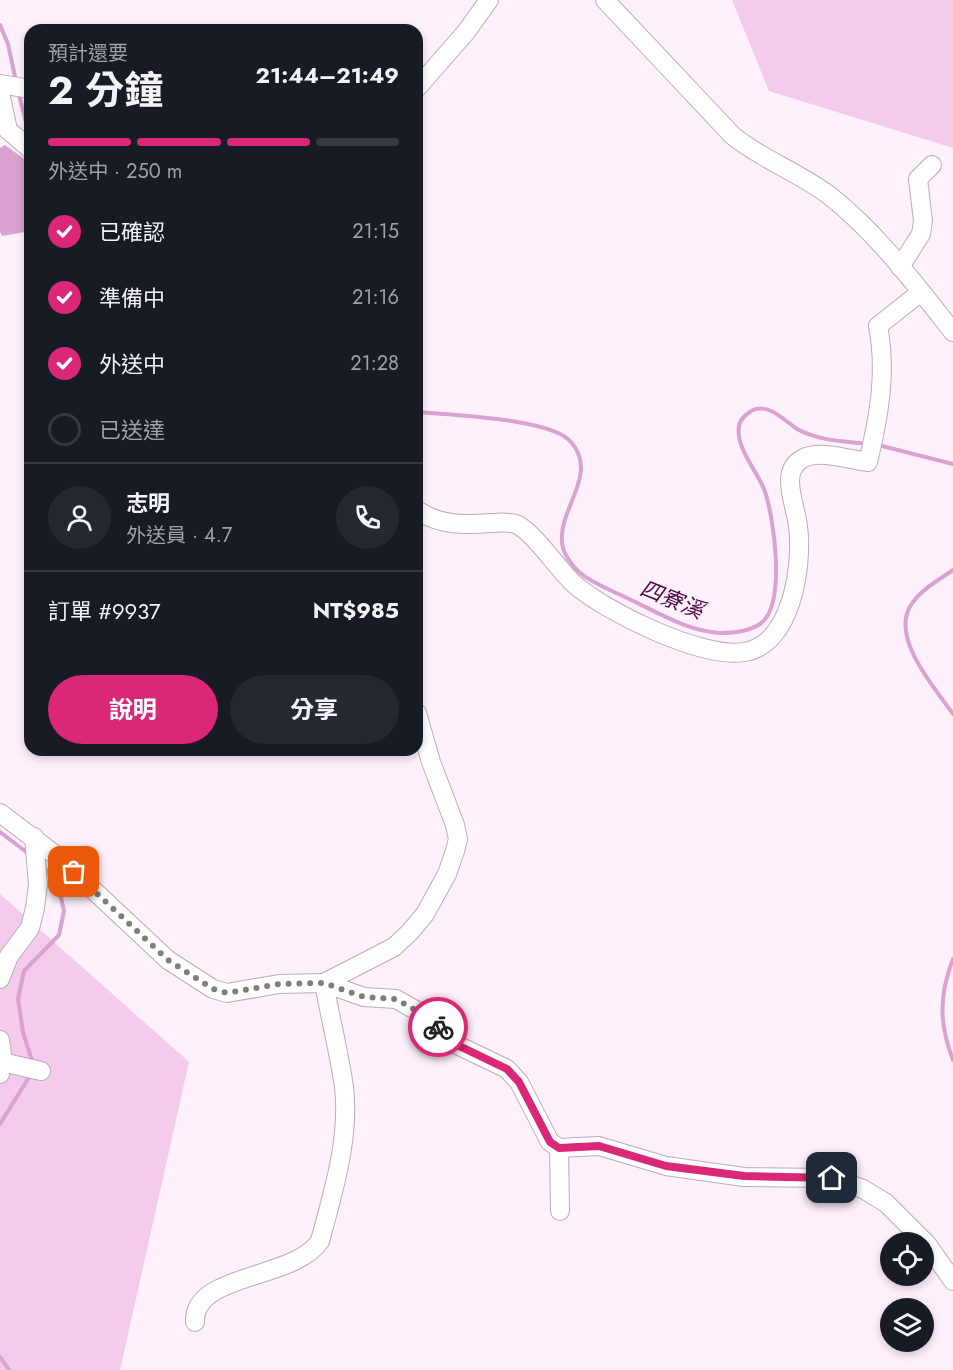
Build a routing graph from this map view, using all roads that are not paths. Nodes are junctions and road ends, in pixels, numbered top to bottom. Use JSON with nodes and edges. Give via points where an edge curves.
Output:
{"nodes":[{"id":1,"x":489,"y":0,"type":"edge"},
{"id":2,"x":605,"y":0,"type":"edge"},
{"id":3,"x":423,"y":81,"type":"edge"},
{"id":4,"x":0,"y":84,"type":"edge"},
{"id":5,"x":24,"y":88,"type":"edge"},
{"id":6,"x":0,"y":92,"type":"edge"},
{"id":7,"x":24,"y":144,"type":"edge"},
{"id":8,"x":932,"y":165,"type":"dead end"},
{"id":9,"x":900,"y":267,"type":"junction"},
{"id":10,"x":921,"y":292,"type":"junction"},
{"id":11,"x":953,"y":332,"type":"edge"},
{"id":12,"x":423,"y":513,"type":"edge"},
{"id":13,"x":423,"y":734,"type":"edge"},
{"id":14,"x":0,"y":813,"type":"edge"},
{"id":15,"x":34,"y":837,"type":"junction"},
{"id":16,"x":0,"y":979,"type":"edge"},
{"id":17,"x":324,"y":983,"type":"junction"},
{"id":18,"x":0,"y":1040,"type":"edge"},
{"id":19,"x":1,"y":1068,"type":"edge"},
{"id":20,"x":41,"y":1071,"type":"dead end"},
{"id":21,"x":559,"y":1148,"type":"junction"},
{"id":22,"x":560,"y":1211,"type":"dead end"},
{"id":23,"x":953,"y":1281,"type":"edge"},
{"id":24,"x":195,"y":1322,"type":"dead end"}],
"edges":[{"from":1,"to":3,"type":"street"},
{"from":2,"to":9,"type":"street","via":[[733,136],[829,196]]},
{"from":4,"to":5,"type":"street"},
{"from":6,"to":7,"type":"street","via":[[8,130]]},
{"from":8,"to":9,"type":"street","via":[[918,179],[921,234]]},
{"from":9,"to":10,"type":"street"},
{"from":10,"to":11,"type":"street"},
{"from":10,"to":12,"type":"street","via":[[878,326],[884,358],[876,430],[868,462],[810,455],[791,469],[789,482],[799,554],[787,613],[777,634],[766,644],[745,652],[692,646],[596,601],[515,523],[462,525]]},
{"from":13,"to":17,"type":"street","via":[[458,839],[447,874],[410,932],[393,947]]},
{"from":14,"to":15,"type":"street"},
{"from":15,"to":16,"type":"street","via":[[38,884],[35,908],[30,928],[9,956]]},
{"from":15,"to":17,"type":"street","via":[[168,960],[213,989],[227,993],[279,984]]},
{"from":17,"to":21,"type":"street","via":[[364,997],[396,999],[426,1016],[453,1043],[507,1069],[519,1082],[550,1142]]},
{"from":17,"to":24,"type":"street","via":[[345,1108],[340,1156],[320,1241],[313,1252],[298,1262],[233,1282],[208,1295],[198,1305]]},
{"from":18,"to":19,"type":"street"},
{"from":19,"to":20,"type":"street"},
{"from":21,"to":22,"type":"street"},
{"from":21,"to":23,"type":"street","via":[[599,1146],[666,1166],[744,1176],[832,1178],[863,1189],[886,1203],[927,1244]]}]}
